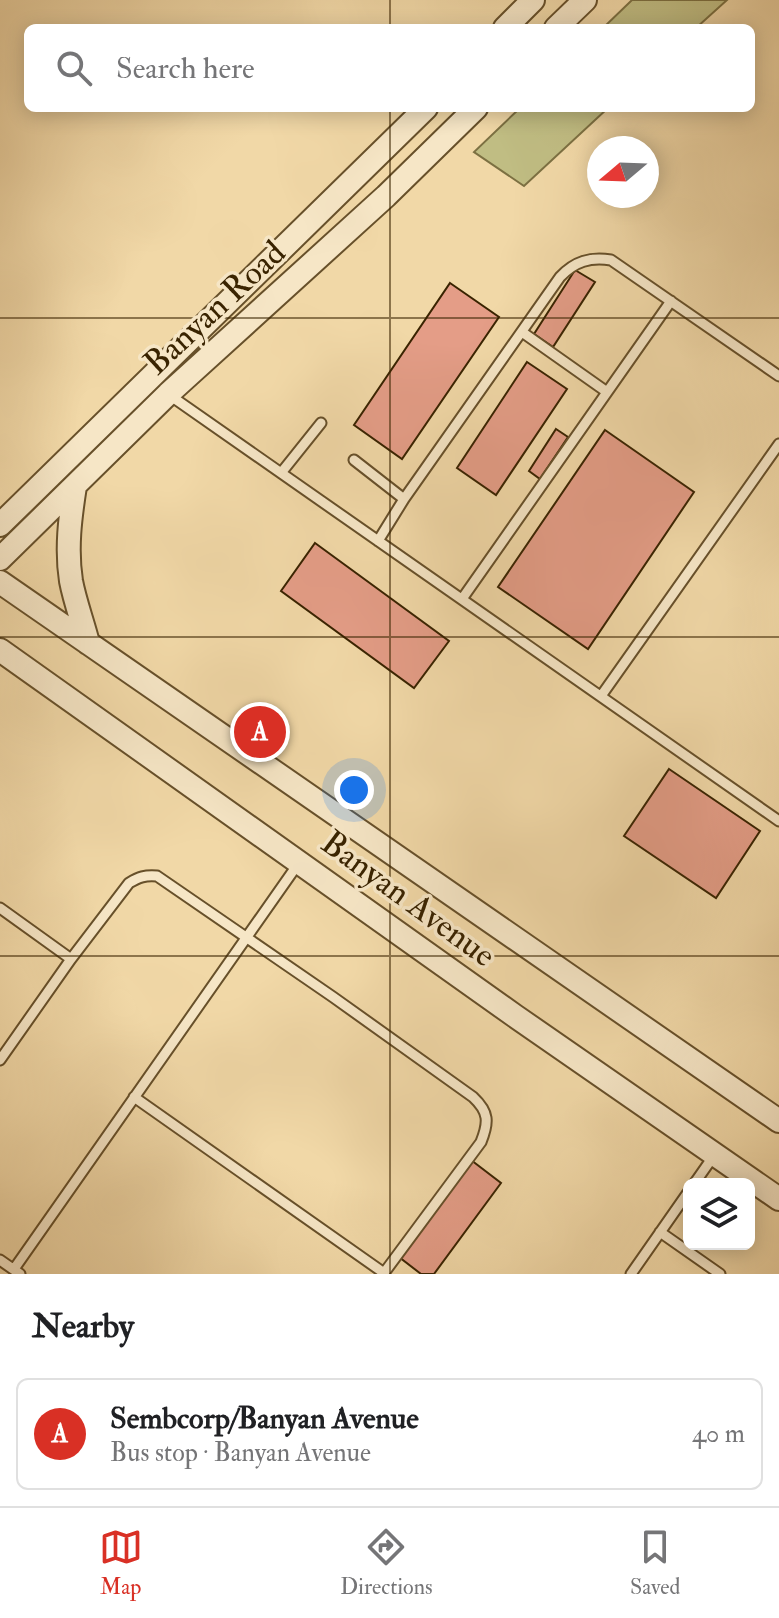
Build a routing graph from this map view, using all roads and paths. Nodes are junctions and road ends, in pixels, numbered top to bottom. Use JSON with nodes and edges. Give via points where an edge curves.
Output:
{"nodes":[{"id":1,"x":533,"y":0,"type":"edge"},
{"id":2,"x":585,"y":0,"type":"edge"},
{"id":3,"x":509,"y":24,"type":"edge"},
{"id":4,"x":560,"y":24,"type":"edge"},
{"id":5,"x":422,"y":112,"type":"edge"},
{"id":6,"x":470,"y":112,"type":"edge"},
{"id":7,"x":671,"y":301,"type":"junction"},
{"id":8,"x":522,"y":332,"type":"junction"},
{"id":9,"x":779,"y":376,"type":"edge"},
{"id":10,"x":607,"y":392,"type":"junction"},
{"id":11,"x":168,"y":394,"type":"junction"},
{"id":12,"x":321,"y":423,"type":"dead end"},
{"id":13,"x":779,"y":444,"type":"edge"},
{"id":14,"x":354,"y":460,"type":"dead end"},
{"id":15,"x":281,"y":473,"type":"junction"},
{"id":16,"x":42,"y":484,"type":"junction"},
{"id":17,"x":75,"y":486,"type":"junction"},
{"id":18,"x":0,"y":498,"type":"edge"},
{"id":19,"x":404,"y":499,"type":"junction"},
{"id":20,"x":0,"y":525,"type":"edge"},
{"id":21,"x":378,"y":541,"type":"junction"},
{"id":22,"x":0,"y":559,"type":"edge"},
{"id":23,"x":0,"y":582,"type":"edge"},
{"id":24,"x":462,"y":599,"type":"junction"},
{"id":25,"x":88,"y":643,"type":"junction"},
{"id":26,"x":0,"y":650,"type":"edge"},
{"id":27,"x":0,"y":667,"type":"edge"},
{"id":28,"x":24,"y":667,"type":"junction"},
{"id":29,"x":601,"y":696,"type":"junction"},
{"id":30,"x":779,"y":821,"type":"edge"},
{"id":31,"x":300,"y":861,"type":"junction"},
{"id":32,"x":0,"y":908,"type":"edge"},
{"id":33,"x":247,"y":937,"type":"junction"},
{"id":34,"x":71,"y":959,"type":"junction"},
{"id":35,"x":0,"y":1060,"type":"edge"},
{"id":36,"x":134,"y":1097,"type":"junction"},
{"id":37,"x":779,"y":1121,"type":"edge"},
{"id":38,"x":715,"y":1154,"type":"junction"},
{"id":39,"x":698,"y":1178,"type":"edge"},
{"id":40,"x":683,"y":1199,"type":"edge"},
{"id":41,"x":779,"y":1199,"type":"edge"},
{"id":42,"x":660,"y":1232,"type":"junction"},
{"id":43,"x":0,"y":1260,"type":"edge"},
{"id":44,"x":17,"y":1272,"type":"edge"},
{"id":45,"x":631,"y":1274,"type":"edge"},
{"id":46,"x":720,"y":1274,"type":"edge"}],
"edges":[{"from":1,"to":3,"type":"street"},
{"from":2,"to":4,"type":"street"},
{"from":5,"to":16,"type":"street","name":"Banyan Road"},
{"from":6,"to":11,"type":"street","name":"Banyan Road","via":[[386,196]]},
{"from":7,"to":8,"type":"lane","via":[[611,260],[581,261],[560,277]]},
{"from":7,"to":9,"type":"lane"},
{"from":7,"to":10,"type":"lane"},
{"from":8,"to":10,"type":"lane"},
{"from":8,"to":19,"type":"lane"},
{"from":10,"to":24,"type":"lane"},
{"from":11,"to":15,"type":"lane"},
{"from":11,"to":17,"type":"street","name":"Banyan Road"},
{"from":12,"to":15,"type":"lane"},
{"from":13,"to":29,"type":"lane"},
{"from":14,"to":19,"type":"lane"},
{"from":15,"to":21,"type":"lane"},
{"from":16,"to":18,"type":"street"},
{"from":16,"to":20,"type":"street","name":"Banyan Road"},
{"from":17,"to":22,"type":"street","name":"Banyan Road"},
{"from":17,"to":25,"type":"street","via":[[68,554]]},
{"from":19,"to":21,"type":"lane"},
{"from":21,"to":24,"type":"lane"},
{"from":23,"to":25,"type":"street","name":"Banyan Avenue"},
{"from":24,"to":29,"type":"lane"},
{"from":25,"to":37,"type":"street","name":"Banyan Avenue"},
{"from":26,"to":28,"type":"street","name":"Banyan Avenue"},
{"from":27,"to":28,"type":"street"},
{"from":28,"to":31,"type":"street","name":"Banyan Avenue"},
{"from":29,"to":30,"type":"lane"},
{"from":31,"to":33,"type":"lane"},
{"from":31,"to":38,"type":"street","name":"Banyan Avenue"},
{"from":32,"to":34,"type":"lane"},
{"from":33,"to":34,"type":"lane","via":[[157,876],[147,875],[129,883]]},
{"from":33,"to":36,"type":"lane"},
{"from":33,"to":36,"type":"lane","via":[[473,1097],[487,1116],[481,1142],[384,1273]]},
{"from":34,"to":35,"type":"lane"},
{"from":36,"to":44,"type":"lane"},
{"from":38,"to":39,"type":"lane"},
{"from":38,"to":41,"type":"street","name":"Banyan Avenue"},
{"from":40,"to":42,"type":"lane"},
{"from":42,"to":45,"type":"lane"},
{"from":42,"to":46,"type":"lane"},
{"from":43,"to":44,"type":"lane"}]}
